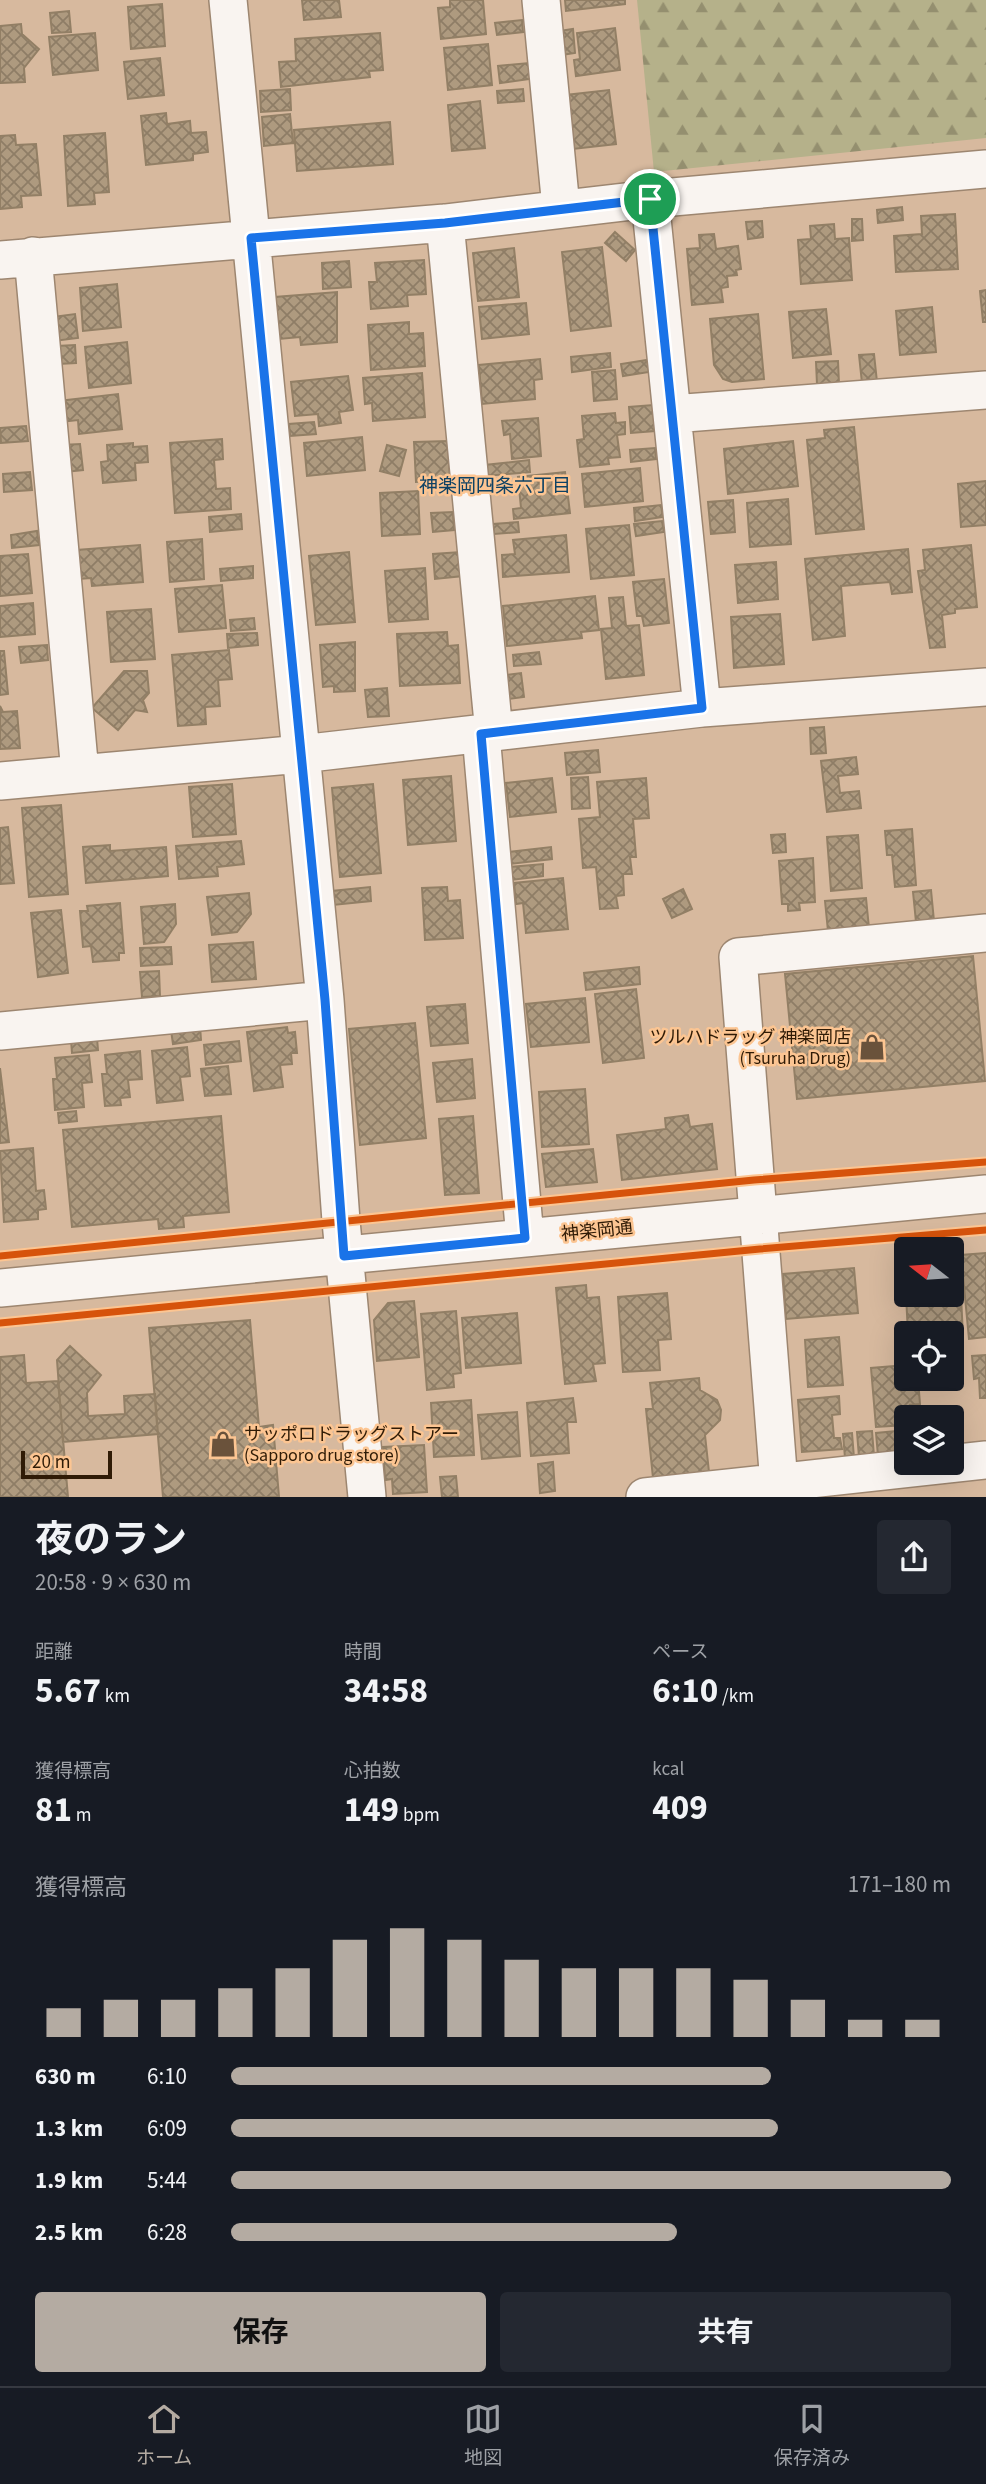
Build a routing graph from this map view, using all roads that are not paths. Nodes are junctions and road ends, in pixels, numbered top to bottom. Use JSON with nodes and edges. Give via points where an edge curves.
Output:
{"nodes":[{"id":1,"x":228,"y":0,"type":"edge"},
{"id":2,"x":541,"y":0,"type":"edge"},
{"id":3,"x":986,"y":169,"type":"edge"},
{"id":4,"x":650,"y":199,"type":"junction"},
{"id":5,"x":561,"y":208,"type":"junction"},
{"id":6,"x":445,"y":223,"type":"junction"},
{"id":7,"x":251,"y":238,"type":"junction"},
{"id":8,"x":16,"y":258,"type":"edge"},
{"id":9,"x":986,"y":390,"type":"edge"},
{"id":10,"x":672,"y":414,"type":"junction"},
{"id":11,"x":986,"y":687,"type":"edge"},
{"id":12,"x":702,"y":708,"type":"junction"},
{"id":13,"x":488,"y":734,"type":"junction"},
{"id":14,"x":301,"y":754,"type":"junction"},
{"id":15,"x":80,"y":773,"type":"junction"},
{"id":16,"x":0,"y":781,"type":"edge"},
{"id":17,"x":986,"y":933,"type":"edge"},
{"id":18,"x":325,"y":1000,"type":"junction"},
{"id":19,"x":0,"y":1031,"type":"edge"},
{"id":20,"x":986,"y":1194,"type":"edge"},
{"id":21,"x":757,"y":1215,"type":"junction"},
{"id":22,"x":525,"y":1238,"type":"junction"},
{"id":23,"x":344,"y":1256,"type":"junction"},
{"id":24,"x":0,"y":1288,"type":"edge"},
{"id":25,"x":986,"y":1460,"type":"edge"},
{"id":26,"x":779,"y":1490,"type":"edge"},
{"id":27,"x":367,"y":1497,"type":"edge"},
{"id":28,"x":645,"y":1497,"type":"edge"}],
"edges":[{"from":1,"to":7,"type":"street"},
{"from":2,"to":5,"type":"street"},
{"from":3,"to":4,"type":"street"},
{"from":4,"to":5,"type":"street"},
{"from":4,"to":10,"type":"street"},
{"from":5,"to":6,"type":"street"},
{"from":6,"to":7,"type":"street"},
{"from":6,"to":13,"type":"street"},
{"from":7,"to":8,"type":"street"},
{"from":7,"to":14,"type":"street"},
{"from":8,"to":15,"type":"street"},
{"from":9,"to":10,"type":"street"},
{"from":10,"to":12,"type":"street"},
{"from":11,"to":12,"type":"street"},
{"from":12,"to":13,"type":"street"},
{"from":13,"to":14,"type":"street"},
{"from":13,"to":22,"type":"street"},
{"from":14,"to":15,"type":"street"},
{"from":14,"to":18,"type":"street"},
{"from":15,"to":16,"type":"street"},
{"from":17,"to":21,"type":"street","via":[[738,957]]},
{"from":18,"to":19,"type":"street"},
{"from":18,"to":23,"type":"street"},
{"from":20,"to":21,"type":"street","name":"神楽岡通"},
{"from":21,"to":22,"type":"street","name":"神楽岡通"},
{"from":21,"to":26,"type":"street"},
{"from":22,"to":23,"type":"street","name":"神楽岡通"},
{"from":23,"to":24,"type":"street","name":"神楽岡通"},
{"from":23,"to":27,"type":"street"},
{"from":25,"to":26,"type":"street"},
{"from":26,"to":28,"type":"street"}]}
